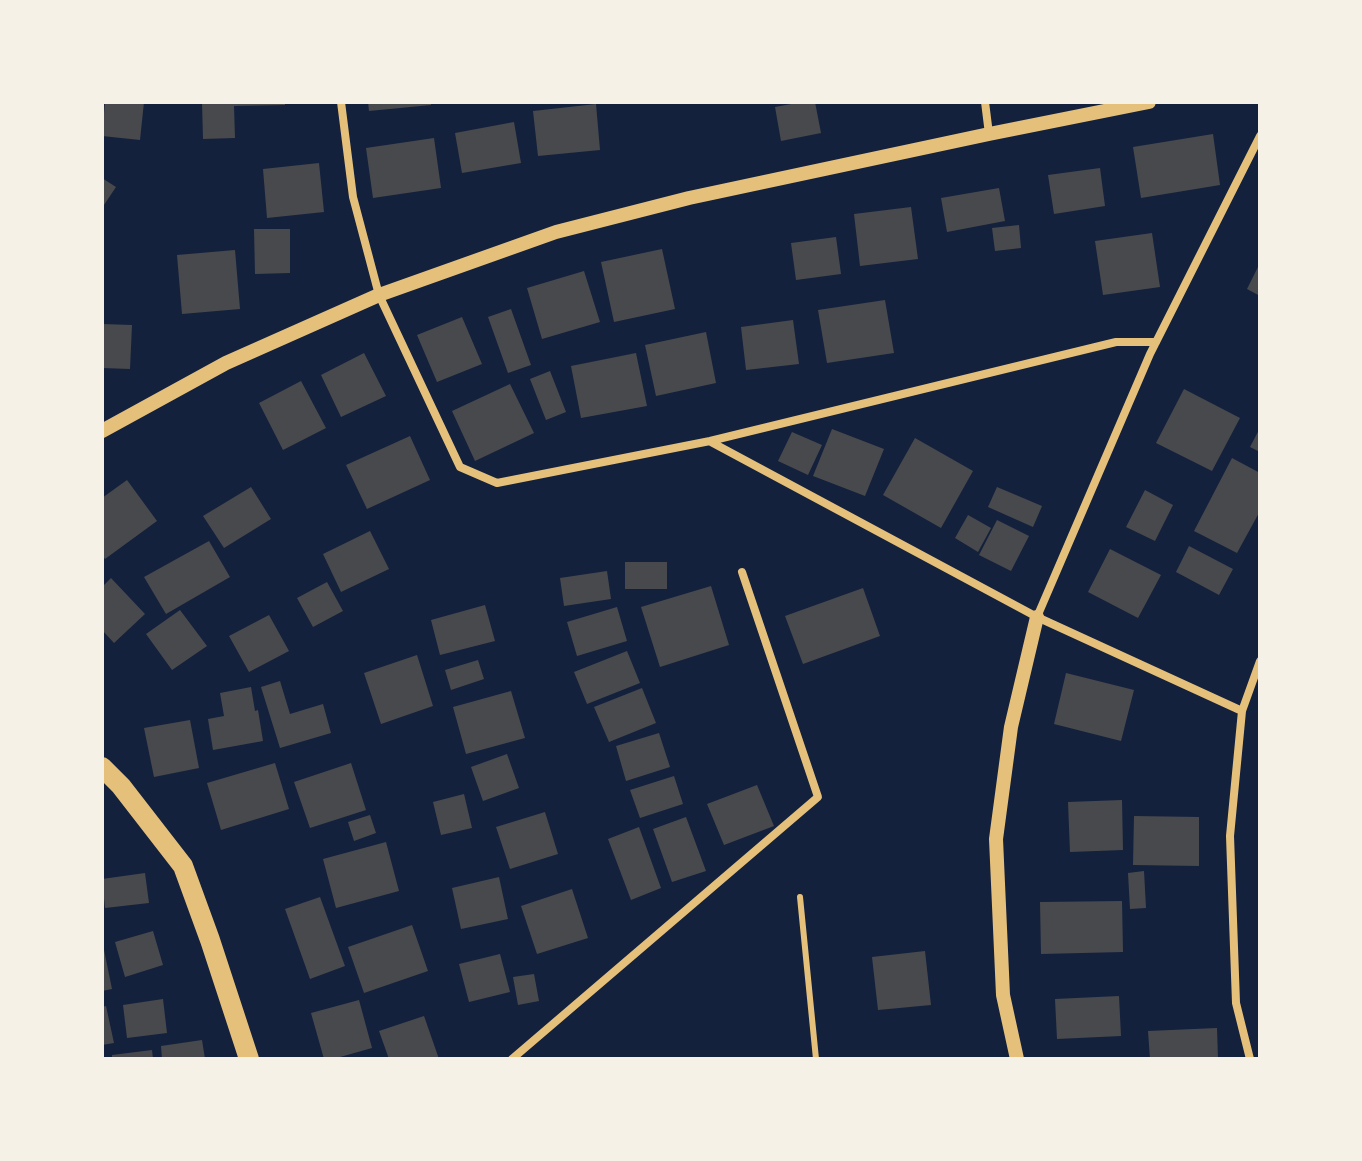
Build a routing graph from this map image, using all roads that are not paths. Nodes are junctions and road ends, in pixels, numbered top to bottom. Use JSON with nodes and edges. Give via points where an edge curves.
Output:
{"nodes":[{"id":1,"x":341,"y":102,"type":"edge"},
{"id":2,"x":985,"y":102,"type":"edge"},
{"id":3,"x":1149,"y":102,"type":"edge"},
{"id":4,"x":989,"y":134,"type":"junction"},
{"id":5,"x":1260,"y":136,"type":"edge"},
{"id":6,"x":379,"y":295,"type":"junction"},
{"id":7,"x":1156,"y":342,"type":"junction"},
{"id":8,"x":102,"y":431,"type":"edge"},
{"id":9,"x":710,"y":441,"type":"junction"},
{"id":10,"x":742,"y":572,"type":"dead end"},
{"id":11,"x":1037,"y":617,"type":"junction"},
{"id":12,"x":1260,"y":661,"type":"edge"},
{"id":13,"x":1257,"y":678,"type":"edge"},
{"id":14,"x":1242,"y":711,"type":"junction"},
{"id":15,"x":102,"y":767,"type":"edge"},
{"id":16,"x":800,"y":897,"type":"dead end"},
{"id":17,"x":249,"y":1059,"type":"edge"},
{"id":18,"x":512,"y":1059,"type":"edge"},
{"id":19,"x":816,"y":1059,"type":"edge"},
{"id":20,"x":1017,"y":1059,"type":"edge"},
{"id":21,"x":1250,"y":1059,"type":"edge"}],
"edges":[{"from":1,"to":6,"type":"street","via":[[353,197]]},
{"from":2,"to":4,"type":"street"},
{"from":3,"to":4,"type":"street"},
{"from":4,"to":6,"type":"street","via":[[556,232]]},
{"from":5,"to":7,"type":"street"},
{"from":6,"to":8,"type":"street","via":[[226,363]]},
{"from":6,"to":9,"type":"street","via":[[460,467],[497,483]]},
{"from":7,"to":9,"type":"street","via":[[1116,342]]},
{"from":7,"to":11,"type":"street"},
{"from":9,"to":11,"type":"street"},
{"from":10,"to":18,"type":"street","via":[[818,797]]},
{"from":11,"to":14,"type":"street"},
{"from":11,"to":20,"type":"street","via":[[1011,727],[996,839],[1003,995]]},
{"from":12,"to":13,"type":"street"},
{"from":13,"to":14,"type":"street"},
{"from":14,"to":21,"type":"street","via":[[1230,836],[1236,1003]]},
{"from":15,"to":17,"type":"main road","via":[[183,866]]},
{"from":16,"to":19,"type":"lane"}]}
